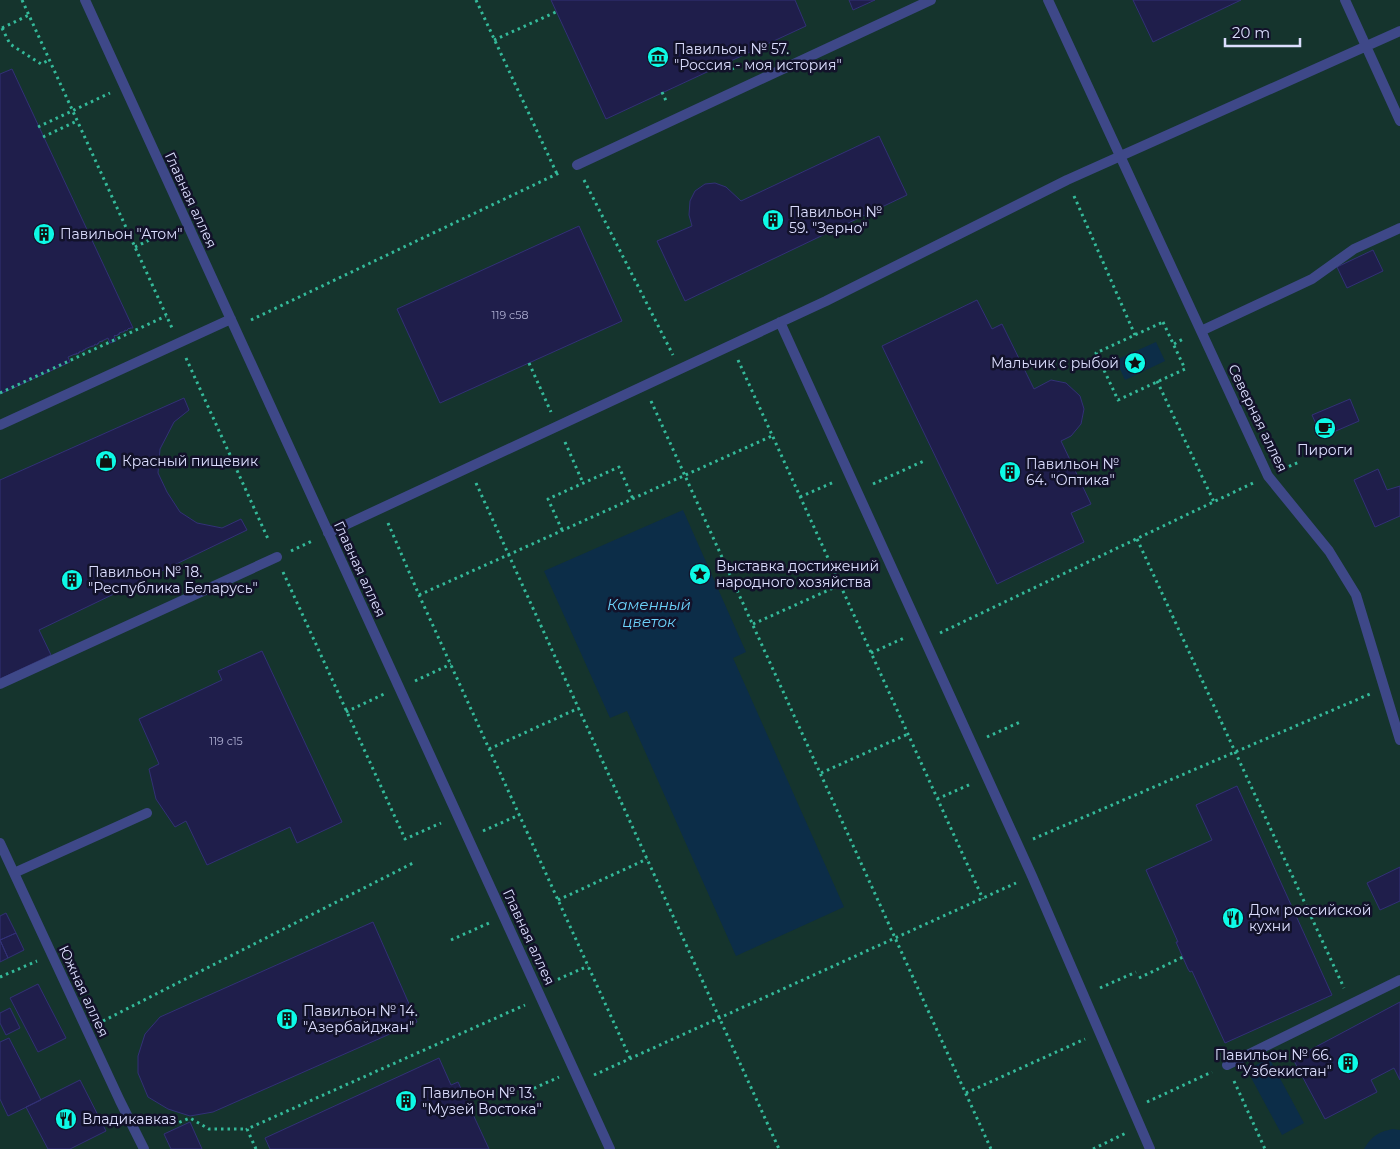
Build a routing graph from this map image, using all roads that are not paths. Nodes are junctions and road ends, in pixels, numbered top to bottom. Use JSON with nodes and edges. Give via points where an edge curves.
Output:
{"nodes":[{"id":1,"x":85,"y":0,"type":"edge"},
{"id":2,"x":931,"y":0,"type":"edge"},
{"id":3,"x":1048,"y":0,"type":"edge"},
{"id":4,"x":1345,"y":0,"type":"edge"},
{"id":5,"x":1400,"y":31,"type":"edge"},
{"id":6,"x":1365,"y":47,"type":"junction"},
{"id":7,"x":1400,"y":121,"type":"edge"},
{"id":8,"x":1120,"y":156,"type":"junction"},
{"id":9,"x":577,"y":165,"type":"road end"},
{"id":10,"x":1400,"y":228,"type":"edge"},
{"id":11,"x":780,"y":322,"type":"junction"},
{"id":12,"x":233,"y":324,"type":"junction"},
{"id":13,"x":1201,"y":330,"type":"junction"},
{"id":14,"x":0,"y":425,"type":"edge"},
{"id":15,"x":328,"y":533,"type":"junction"},
{"id":16,"x":277,"y":557,"type":"road end"},
{"id":17,"x":0,"y":684,"type":"edge"},
{"id":18,"x":1400,"y":740,"type":"edge"},
{"id":19,"x":147,"y":813,"type":"dead end"},
{"id":20,"x":0,"y":843,"type":"edge"},
{"id":21,"x":14,"y":873,"type":"junction"},
{"id":22,"x":1400,"y":980,"type":"edge"},
{"id":23,"x":1227,"y":1065,"type":"road end"},
{"id":24,"x":144,"y":1149,"type":"edge"},
{"id":25,"x":610,"y":1149,"type":"edge"},
{"id":26,"x":1150,"y":1149,"type":"edge"}],
"edges":[{"from":1,"to":12,"type":"lane","name":"Главная аллея"},
{"from":2,"to":9,"type":"lane"},
{"from":3,"to":8,"type":"lane","name":"Северная аллея"},
{"from":4,"to":6,"type":"lane"},
{"from":5,"to":6,"type":"lane"},
{"from":6,"to":7,"type":"lane"},
{"from":6,"to":8,"type":"lane"},
{"from":8,"to":11,"type":"lane"},
{"from":8,"to":13,"type":"lane","name":"Северная аллея"},
{"from":10,"to":13,"type":"lane","via":[[1354,249],[1312,279]]},
{"from":11,"to":15,"type":"lane"},
{"from":11,"to":26,"type":"lane","via":[[1032,876]]},
{"from":12,"to":14,"type":"lane","via":[[179,343]]},
{"from":12,"to":15,"type":"lane","name":"Главная аллея"},
{"from":13,"to":18,"type":"lane","name":"Северная аллея","via":[[1268,476],[1329,551],[1356,595]]},
{"from":15,"to":25,"type":"lane","name":"Главная аллея"},
{"from":16,"to":17,"type":"lane"},
{"from":19,"to":21,"type":"lane"},
{"from":20,"to":21,"type":"lane","name":"Южная аллея"},
{"from":21,"to":24,"type":"lane","name":"Южная аллея"},
{"from":22,"to":23,"type":"lane"}]}
